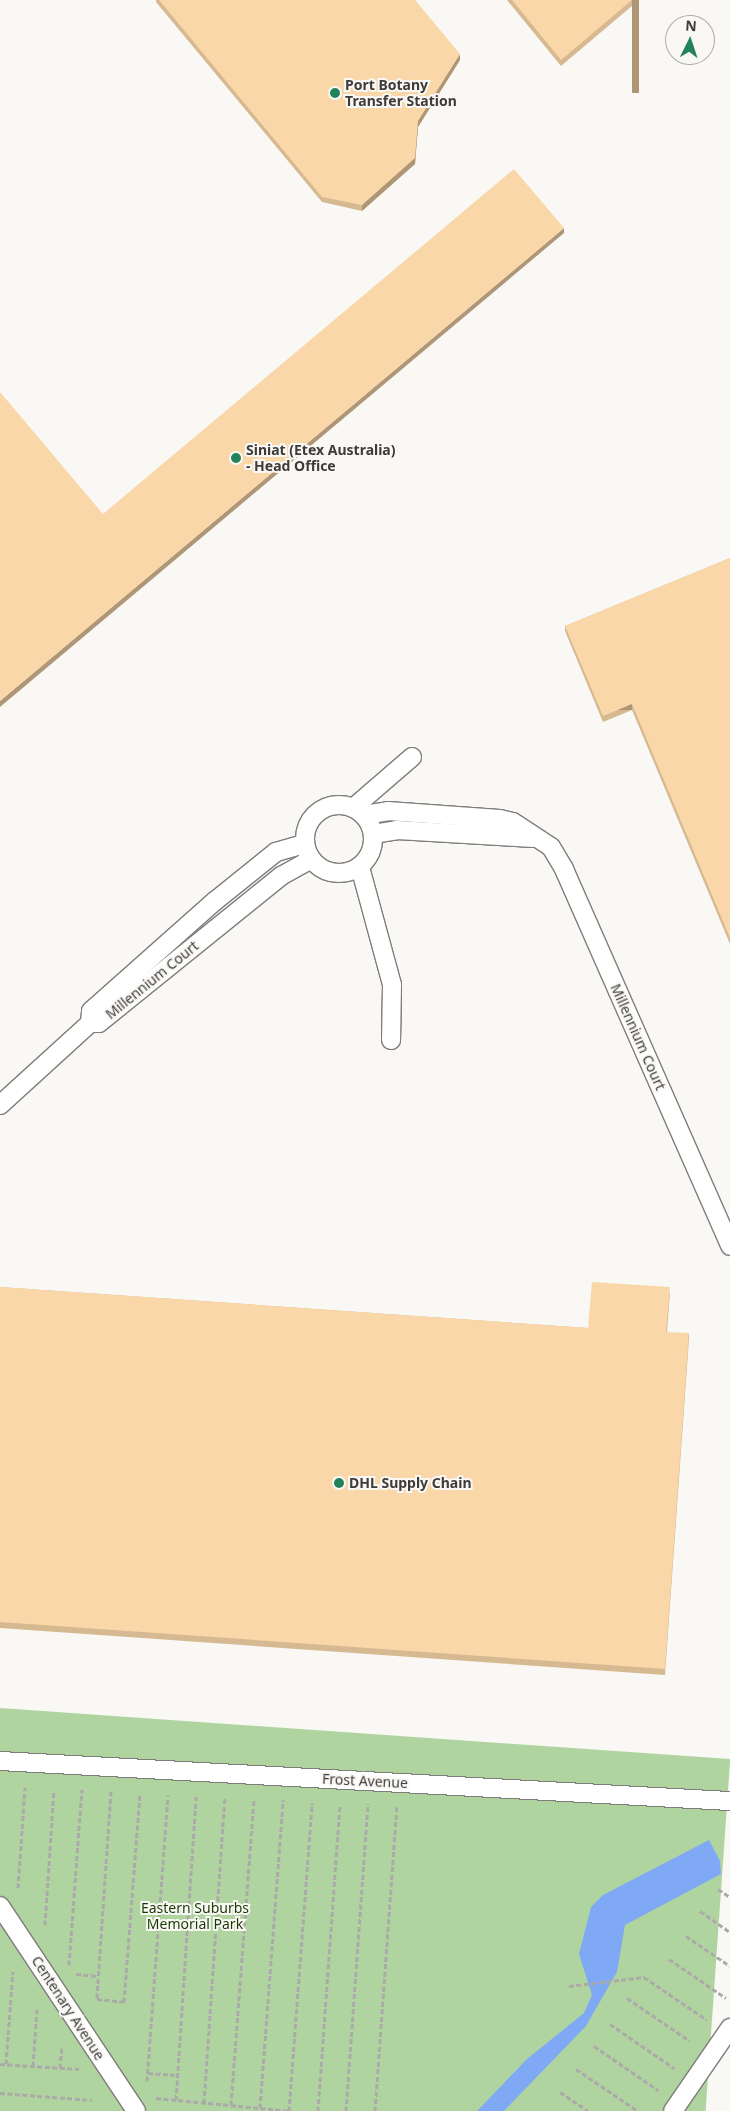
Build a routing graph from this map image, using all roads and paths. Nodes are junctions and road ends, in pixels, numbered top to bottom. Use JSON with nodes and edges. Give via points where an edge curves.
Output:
{"nodes":[{"id":1,"x":412,"y":757,"type":"dead end"},
{"id":2,"x":358,"y":811,"type":"junction"},
{"id":3,"x":373,"y":834,"type":"junction"},
{"id":4,"x":533,"y":838,"type":"junction"},
{"id":5,"x":307,"y":852,"type":"junction"},
{"id":6,"x":360,"y":867,"type":"junction"},
{"id":7,"x":391,"y":1040,"type":"dead end"},
{"id":8,"x":0,"y":1105,"type":"edge"},
{"id":9,"x":730,"y":1246,"type":"edge"},
{"id":10,"x":0,"y":1761,"type":"edge"},
{"id":11,"x":26,"y":1782,"type":"dead end"},
{"id":12,"x":54,"y":1785,"type":"dead end"},
{"id":13,"x":82,"y":1786,"type":"dead end"},
{"id":14,"x":226,"y":1786,"type":"dead end"},
{"id":15,"x":111,"y":1788,"type":"dead end"},
{"id":16,"x":255,"y":1788,"type":"dead end"},
{"id":17,"x":140,"y":1790,"type":"dead end"},
{"id":18,"x":284,"y":1790,"type":"dead end"},
{"id":19,"x":168,"y":1792,"type":"dead end"},
{"id":20,"x":313,"y":1792,"type":"dead end"},
{"id":21,"x":196,"y":1794,"type":"dead end"},
{"id":22,"x":341,"y":1794,"type":"dead end"},
{"id":23,"x":369,"y":1796,"type":"dead end"},
{"id":24,"x":398,"y":1798,"type":"dead end"},
{"id":25,"x":730,"y":1801,"type":"edge"},
{"id":26,"x":718,"y":1889,"type":"dead end"},
{"id":27,"x":730,"y":1897,"type":"edge"},
{"id":28,"x":17,"y":1899,"type":"dead end"},
{"id":29,"x":0,"y":1906,"type":"edge"},
{"id":30,"x":700,"y":1911,"type":"dead end"},
{"id":31,"x":44,"y":1926,"type":"dead end"},
{"id":32,"x":730,"y":1932,"type":"edge"},
{"id":33,"x":686,"y":1936,"type":"dead end"},
{"id":34,"x":669,"y":1959,"type":"dead end"},
{"id":35,"x":13,"y":1966,"type":"dead end"},
{"id":36,"x":730,"y":1966,"type":"edge"},
{"id":37,"x":98,"y":1976,"type":"junction"},
{"id":38,"x":569,"y":1986,"type":"dead end"},
{"id":39,"x":627,"y":1998,"type":"dead end"},
{"id":40,"x":726,"y":1998,"type":"dead end"},
{"id":41,"x":38,"y":2000,"type":"dead end"},
{"id":42,"x":711,"y":2023,"type":"dead end"},
{"id":43,"x":610,"y":2024,"type":"dead end"},
{"id":44,"x":730,"y":2028,"type":"edge"},
{"id":45,"x":693,"y":2044,"type":"dead end"},
{"id":46,"x":594,"y":2046,"type":"dead end"},
{"id":47,"x":0,"y":2064,"type":"edge"},
{"id":48,"x":6,"y":2064,"type":"junction"},
{"id":49,"x":33,"y":2066,"type":"junction"},
{"id":50,"x":576,"y":2069,"type":"dead end"},
{"id":51,"x":677,"y":2070,"type":"dead end"},
{"id":52,"x":110,"y":2072,"type":"junction"},
{"id":53,"x":148,"y":2073,"type":"junction"},
{"id":54,"x":177,"y":2075,"type":"junction"},
{"id":55,"x":147,"y":2089,"type":"dead end"},
{"id":56,"x":560,"y":2092,"type":"dead end"},
{"id":57,"x":661,"y":2092,"type":"dead end"},
{"id":58,"x":0,"y":2093,"type":"edge"},
{"id":59,"x":92,"y":2100,"type":"dead end"},
{"id":60,"x":176,"y":2100,"type":"junction"},
{"id":61,"x":204,"y":2103,"type":"junction"},
{"id":62,"x":141,"y":2104,"type":"edge"},
{"id":63,"x":231,"y":2105,"type":"junction"},
{"id":64,"x":260,"y":2108,"type":"junction"},
{"id":65,"x":290,"y":2111,"type":"edge"},
{"id":66,"x":318,"y":2111,"type":"edge"},
{"id":67,"x":346,"y":2111,"type":"edge"},
{"id":68,"x":375,"y":2111,"type":"edge"},
{"id":69,"x":588,"y":2111,"type":"edge"},
{"id":70,"x":638,"y":2111,"type":"edge"},
{"id":71,"x":673,"y":2111,"type":"edge"}],
"edges":[{"from":1,"to":2,"type":"lane"},
{"from":2,"to":3,"type":"lane"},
{"from":2,"to":4,"type":"lane","name":"Millennium Court","via":[[500,819],[513,822]]},
{"from":2,"to":5,"type":"lane","via":[[341,805],[318,811],[305,832]]},
{"from":3,"to":4,"type":"lane","name":"Millennium Court","via":[[396,830]]},
{"from":3,"to":6,"type":"lane","via":[[368,858]]},
{"from":4,"to":9,"type":"lane","name":"Millennium Court","via":[[551,847],[564,869]]},
{"from":5,"to":6,"type":"lane","via":[[334,874]]},
{"from":5,"to":8,"type":"lane","name":"Millennium Court","via":[[276,852],[215,902],[91,1011],[90,1023]]},
{"from":6,"to":7,"type":"lane","via":[[392,985]]},
{"from":10,"to":25,"type":"lane","name":"Frost Avenue"},
{"from":11,"to":28,"type":"path"},
{"from":12,"to":31,"type":"path"},
{"from":13,"to":37,"type":"path","via":[[69,1974]]},
{"from":14,"to":61,"type":"path"},
{"from":15,"to":37,"type":"path"},
{"from":16,"to":63,"type":"path"},
{"from":17,"to":37,"type":"path","via":[[124,2002],[97,1999]]},
{"from":18,"to":64,"type":"path"},
{"from":19,"to":53,"type":"path"},
{"from":20,"to":65,"type":"path"},
{"from":21,"to":54,"type":"path"},
{"from":22,"to":66,"type":"path"},
{"from":23,"to":67,"type":"path"},
{"from":24,"to":68,"type":"path"},
{"from":26,"to":27,"type":"path"},
{"from":29,"to":52,"type":"lane","name":"Centenary Avenue"},
{"from":30,"to":32,"type":"path"},
{"from":33,"to":36,"type":"path"},
{"from":34,"to":40,"type":"path"},
{"from":35,"to":48,"type":"path"},
{"from":38,"to":42,"type":"path","via":[[644,1977]]},
{"from":39,"to":45,"type":"path"},
{"from":41,"to":49,"type":"path"},
{"from":43,"to":51,"type":"path"},
{"from":44,"to":71,"type":"lane"},
{"from":46,"to":57,"type":"path"},
{"from":47,"to":48,"type":"path"},
{"from":48,"to":49,"type":"path"},
{"from":49,"to":52,"type":"path"},
{"from":50,"to":70,"type":"path"},
{"from":52,"to":62,"type":"lane","name":"Centenary Avenue"},
{"from":53,"to":54,"type":"path"},
{"from":53,"to":55,"type":"path"},
{"from":54,"to":60,"type":"path"},
{"from":56,"to":69,"type":"path"},
{"from":58,"to":59,"type":"path"},
{"from":60,"to":61,"type":"path"},
{"from":60,"to":62,"type":"path"},
{"from":61,"to":63,"type":"path"},
{"from":63,"to":64,"type":"path"},
{"from":64,"to":65,"type":"path"}]}
